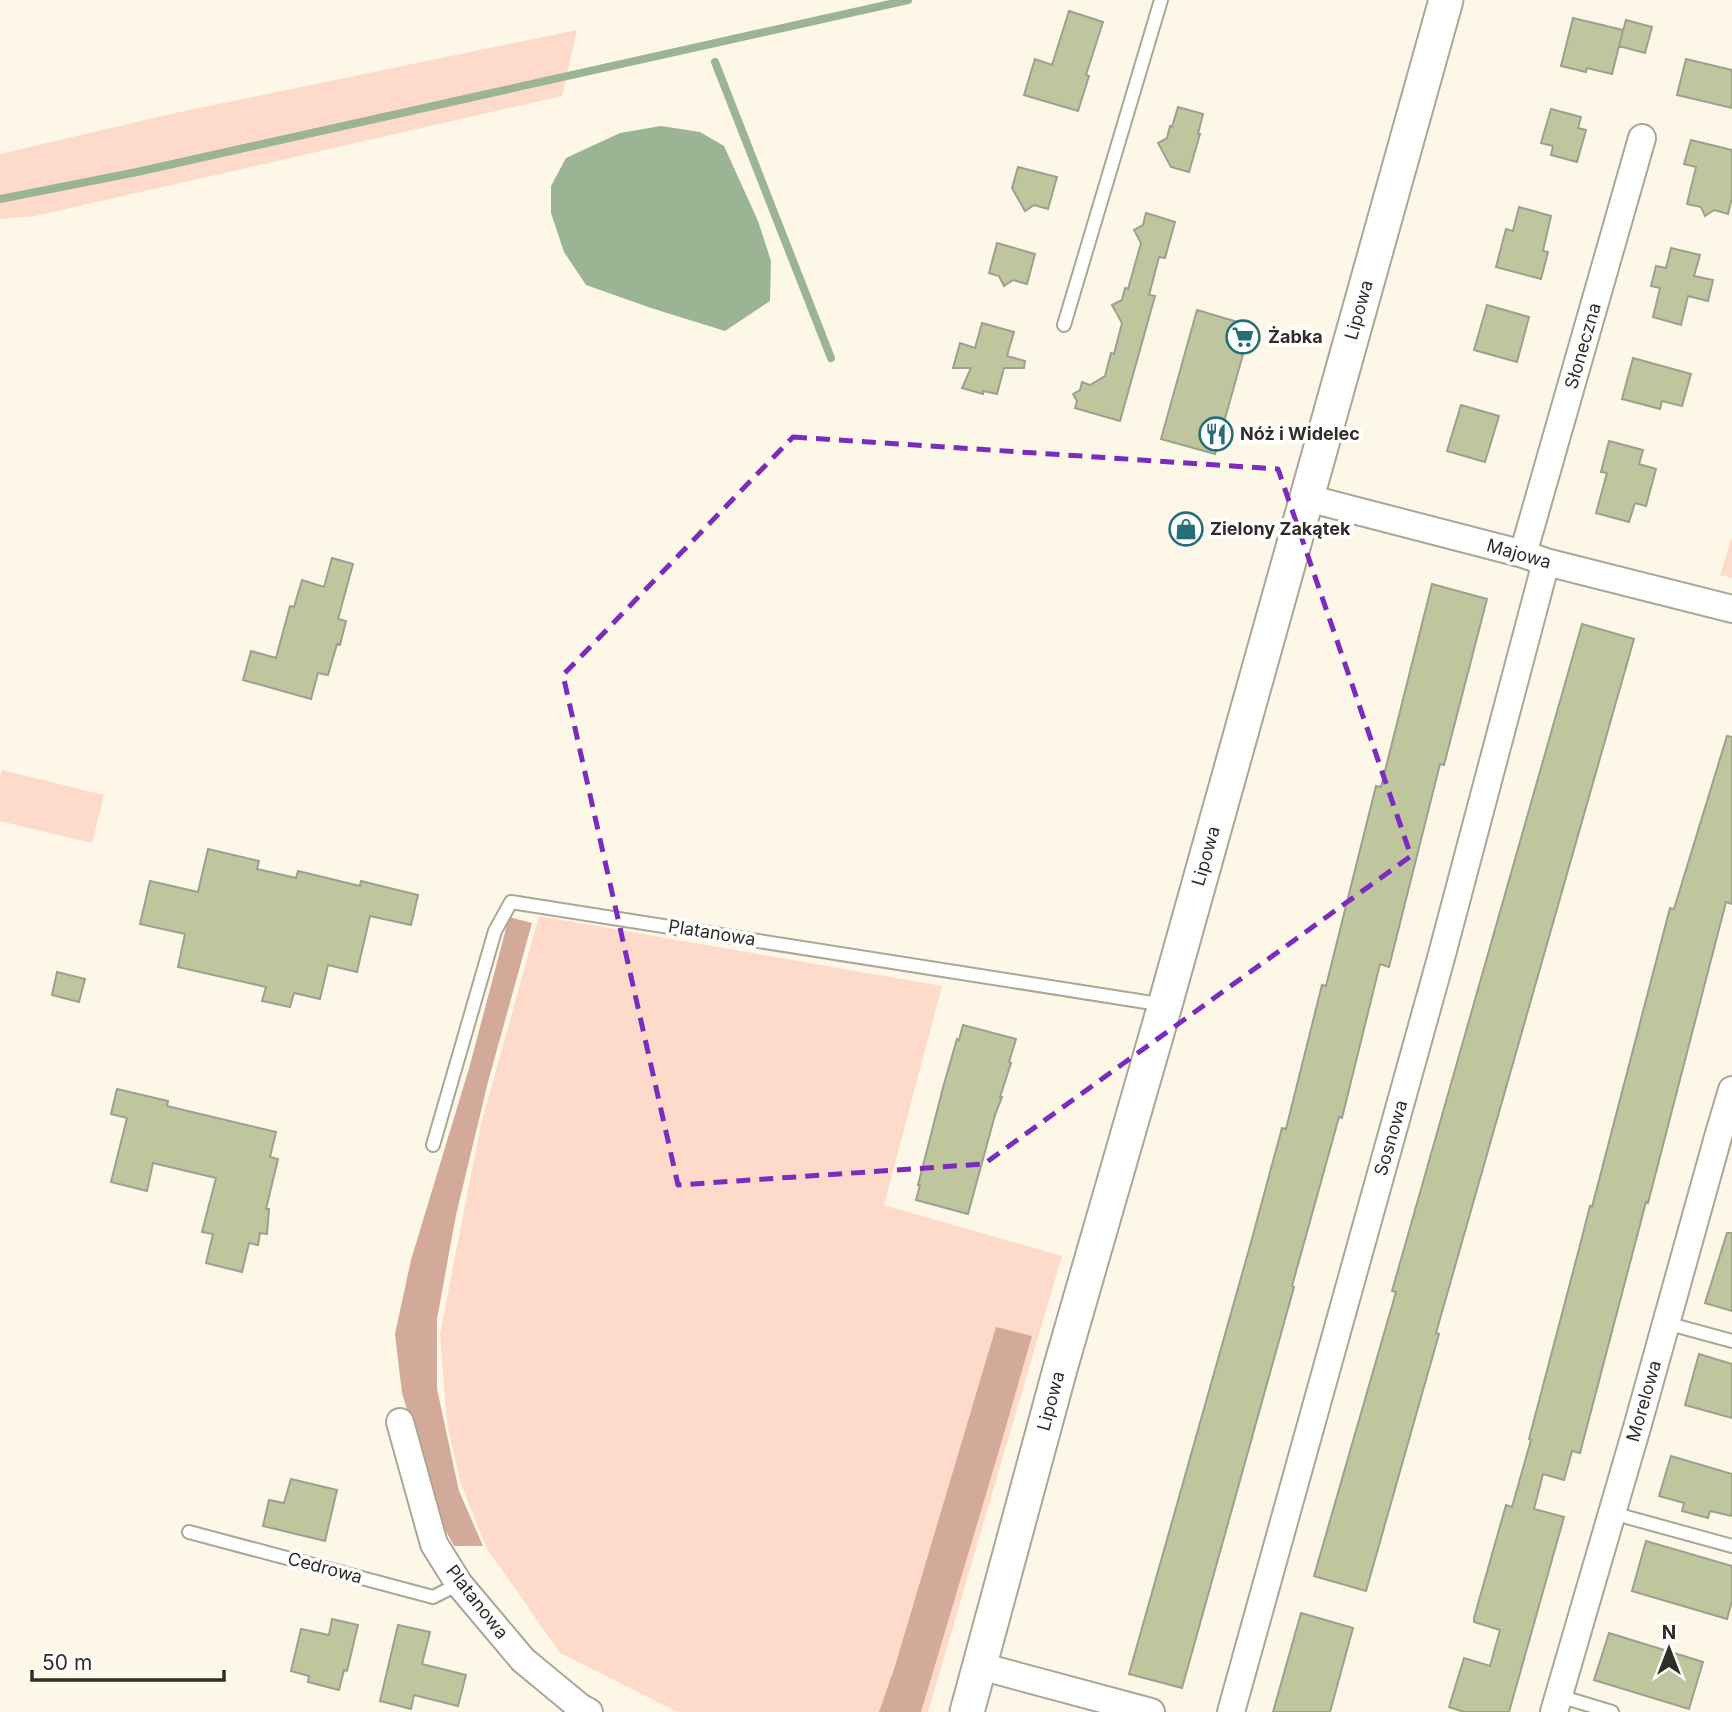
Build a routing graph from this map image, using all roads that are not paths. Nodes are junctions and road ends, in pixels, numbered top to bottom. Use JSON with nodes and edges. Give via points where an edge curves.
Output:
{"nodes":[{"id":1,"x":1161,"y":0,"type":"edge"},
{"id":2,"x":1446,"y":0,"type":"edge"},
{"id":3,"x":1642,"y":138,"type":"dead end"},
{"id":4,"x":1064,"y":324,"type":"dead end"},
{"id":5,"x":1307,"y":498,"type":"junction"},
{"id":6,"x":1534,"y":558,"type":"junction"},
{"id":7,"x":1732,"y":610,"type":"edge"},
{"id":8,"x":1165,"y":1005,"type":"junction"},
{"id":9,"x":1732,"y":1090,"type":"edge"},
{"id":10,"x":1725,"y":1139,"type":"edge"},
{"id":11,"x":433,"y":1145,"type":"dead end"},
{"id":12,"x":1666,"y":1323,"type":"junction"},
{"id":13,"x":1732,"y":1341,"type":"edge"},
{"id":14,"x":400,"y":1422,"type":"dead end"},
{"id":15,"x":1612,"y":1513,"type":"junction"},
{"id":16,"x":189,"y":1532,"type":"dead end"},
{"id":17,"x":1732,"y":1546,"type":"edge"},
{"id":18,"x":459,"y":1584,"type":"junction"},
{"id":19,"x":980,"y":1666,"type":"junction"},
{"id":20,"x":1556,"y":1704,"type":"edge"},
{"id":21,"x":589,"y":1712,"type":"edge"},
{"id":22,"x":967,"y":1712,"type":"edge"},
{"id":23,"x":1151,"y":1712,"type":"edge"},
{"id":24,"x":1231,"y":1712,"type":"edge"},
{"id":25,"x":1612,"y":1712,"type":"edge"}],
"edges":[{"from":1,"to":4,"type":"lane"},
{"from":2,"to":5,"type":"street","name":"Lipowa"},
{"from":3,"to":6,"type":"street","name":"Słoneczna"},
{"from":5,"to":6,"type":"street","name":"Majowa"},
{"from":5,"to":8,"type":"street","name":"Lipowa"},
{"from":6,"to":7,"type":"street","name":"Majowa"},
{"from":6,"to":24,"type":"street","name":"Sosnowa","via":[[1445,944]]},
{"from":8,"to":11,"type":"lane","name":"Platanowa","via":[[511,902],[495,931]]},
{"from":8,"to":19,"type":"street","name":"Lipowa"},
{"from":9,"to":10,"type":"street","name":"Morelowa"},
{"from":10,"to":12,"type":"street","name":"Morelowa"},
{"from":12,"to":13,"type":"lane"},
{"from":12,"to":15,"type":"street","name":"Morelowa"},
{"from":14,"to":18,"type":"street","name":"Platanowa","via":[[434,1544]]},
{"from":15,"to":17,"type":"lane"},
{"from":15,"to":20,"type":"street","name":"Morelowa"},
{"from":16,"to":18,"type":"lane","name":"Cedrowa","via":[[433,1597]]},
{"from":18,"to":21,"type":"street","name":"Platanowa","via":[[523,1660]]},
{"from":19,"to":22,"type":"street","name":"Lipowa"},
{"from":19,"to":23,"type":"street"},
{"from":20,"to":25,"type":"lane"}]}
